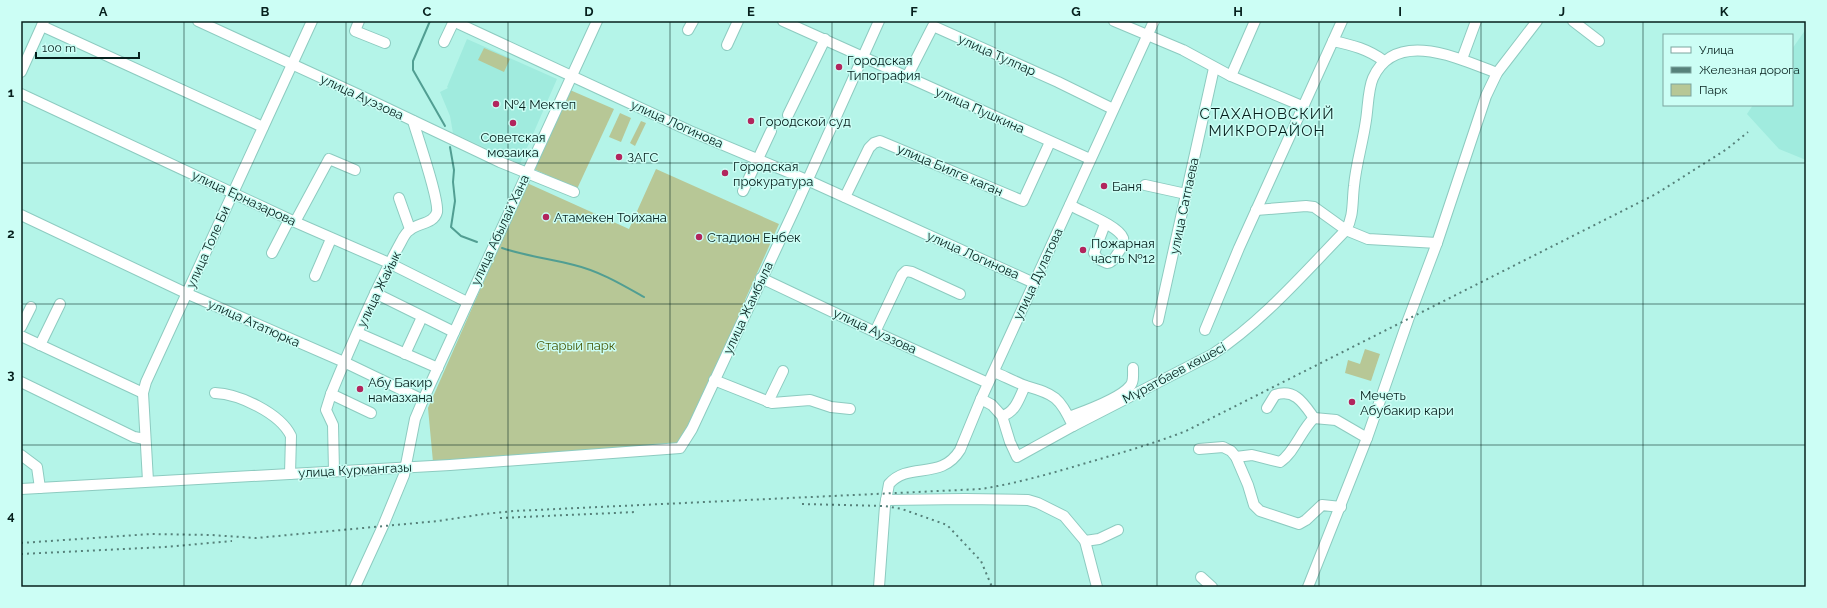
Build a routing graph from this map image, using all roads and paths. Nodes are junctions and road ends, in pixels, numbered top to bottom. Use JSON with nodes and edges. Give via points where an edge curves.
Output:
{"nodes":[{"id":1,"x":198,"y":21,"type":"edge"},
{"id":2,"x":312,"y":21,"type":"edge"},
{"id":3,"x":359,"y":21,"type":"edge"},
{"id":4,"x":453,"y":21,"type":"edge"},
{"id":5,"x":597,"y":21,"type":"edge"},
{"id":6,"x":738,"y":21,"type":"edge"},
{"id":7,"x":783,"y":21,"type":"edge"},
{"id":8,"x":879,"y":21,"type":"edge"},
{"id":9,"x":1114,"y":21,"type":"edge"},
{"id":10,"x":1154,"y":21,"type":"edge"},
{"id":11,"x":1255,"y":21,"type":"edge"},
{"id":12,"x":1342,"y":21,"type":"edge"},
{"id":13,"x":1476,"y":21,"type":"edge"},
{"id":14,"x":1573,"y":21,"type":"edge"},
{"id":15,"x":1535,"y":22,"type":"edge"},
{"id":16,"x":43,"y":24,"type":"edge"},
{"id":17,"x":1148,"y":36,"type":"junction"},
{"id":18,"x":825,"y":39,"type":"junction"},
{"id":19,"x":1333,"y":41,"type":"junction"},
{"id":20,"x":1598,"y":41,"type":"dead end"},
{"id":21,"x":444,"y":42,"type":"dead end"},
{"id":22,"x":385,"y":43,"type":"dead end"},
{"id":23,"x":727,"y":45,"type":"dead end"},
{"id":24,"x":863,"y":57,"type":"junction"},
{"id":25,"x":1462,"y":60,"type":"junction"},
{"id":26,"x":1384,"y":61,"type":"junction"},
{"id":27,"x":292,"y":65,"type":"junction"},
{"id":28,"x":1214,"y":68,"type":"junction"},
{"id":29,"x":21,"y":72,"type":"edge"},
{"id":30,"x":1498,"y":73,"type":"junction"},
{"id":31,"x":571,"y":76,"type":"junction"},
{"id":32,"x":1231,"y":76,"type":"junction"},
{"id":33,"x":907,"y":77,"type":"junction"},
{"id":34,"x":21,"y":94,"type":"edge"},
{"id":35,"x":1302,"y":106,"type":"junction"},
{"id":36,"x":1113,"y":109,"type":"junction"},
{"id":37,"x":788,"y":115,"type":"dead end"},
{"id":38,"x":413,"y":121,"type":"junction"},
{"id":39,"x":263,"y":127,"type":"junction"},
{"id":40,"x":771,"y":131,"type":"dead end"},
{"id":41,"x":1050,"y":142,"type":"junction"},
{"id":42,"x":759,"y":160,"type":"junction"},
{"id":43,"x":1090,"y":160,"type":"junction"},
{"id":44,"x":355,"y":170,"type":"dead end"},
{"id":45,"x":526,"y":173,"type":"junction"},
{"id":46,"x":806,"y":180,"type":"junction"},
{"id":47,"x":1145,"y":185,"type":"dead end"},
{"id":48,"x":743,"y":191,"type":"dead end"},
{"id":49,"x":233,"y":192,"type":"junction"},
{"id":50,"x":574,"y":192,"type":"dead end"},
{"id":51,"x":1186,"y":194,"type":"junction"},
{"id":52,"x":399,"y":198,"type":"dead end"},
{"id":53,"x":845,"y":198,"type":"junction"},
{"id":54,"x":1070,"y":205,"type":"junction"},
{"id":55,"x":1256,"y":210,"type":"junction"},
{"id":56,"x":21,"y":215,"type":"edge"},
{"id":57,"x":292,"y":221,"type":"junction"},
{"id":58,"x":1105,"y":224,"type":"dead end"},
{"id":59,"x":410,"y":229,"type":"junction"},
{"id":60,"x":1346,"y":230,"type":"junction"},
{"id":61,"x":331,"y":239,"type":"junction"},
{"id":62,"x":1437,"y":243,"type":"junction"},
{"id":63,"x":272,"y":254,"type":"dead end"},
{"id":64,"x":389,"y":264,"type":"junction"},
{"id":65,"x":316,"y":276,"type":"dead end"},
{"id":66,"x":762,"y":278,"type":"junction"},
{"id":67,"x":1034,"y":283,"type":"junction"},
{"id":68,"x":375,"y":293,"type":"junction"},
{"id":69,"x":188,"y":294,"type":"junction"},
{"id":70,"x":960,"y":294,"type":"dead end"},
{"id":71,"x":467,"y":302,"type":"junction"},
{"id":72,"x":60,"y":304,"type":"dead end"},
{"id":73,"x":31,"y":307,"type":"dead end"},
{"id":74,"x":422,"y":317,"type":"junction"},
{"id":75,"x":1158,"y":321,"type":"dead end"},
{"id":76,"x":21,"y":327,"type":"edge"},
{"id":77,"x":1205,"y":330,"type":"dead end"},
{"id":78,"x":454,"y":332,"type":"junction"},
{"id":79,"x":875,"y":332,"type":"junction"},
{"id":80,"x":358,"y":333,"type":"junction"},
{"id":81,"x":21,"y":336,"type":"edge"},
{"id":82,"x":40,"y":345,"type":"junction"},
{"id":83,"x":405,"y":354,"type":"junction"},
{"id":84,"x":344,"y":362,"type":"junction"},
{"id":85,"x":438,"y":368,"type":"junction"},
{"id":86,"x":1133,"y":368,"type":"dead end"},
{"id":87,"x":783,"y":372,"type":"dead end"},
{"id":88,"x":994,"y":372,"type":"junction"},
{"id":89,"x":714,"y":380,"type":"junction"},
{"id":90,"x":21,"y":382,"type":"edge"},
{"id":91,"x":988,"y":383,"type":"junction"},
{"id":92,"x":1025,"y":386,"type":"junction"},
{"id":93,"x":143,"y":393,"type":"junction"},
{"id":94,"x":215,"y":393,"type":"dead end"},
{"id":95,"x":331,"y":394,"type":"junction"},
{"id":96,"x":981,"y":399,"type":"junction"},
{"id":97,"x":423,"y":400,"type":"junction"},
{"id":98,"x":768,"y":402,"type":"junction"},
{"id":99,"x":1266,"y":408,"type":"dead end"},
{"id":100,"x":850,"y":409,"type":"dead end"},
{"id":101,"x":371,"y":412,"type":"dead end"},
{"id":102,"x":1002,"y":416,"type":"junction"},
{"id":103,"x":1314,"y":418,"type":"junction"},
{"id":104,"x":1071,"y":422,"type":"junction"},
{"id":105,"x":1367,"y":438,"type":"junction"},
{"id":106,"x":145,"y":439,"type":"junction"},
{"id":107,"x":685,"y":442,"type":"joint"},
{"id":108,"x":1199,"y":449,"type":"dead end"},
{"id":109,"x":21,"y":455,"type":"edge"},
{"id":110,"x":1236,"y":457,"type":"junction"},
{"id":111,"x":406,"y":467,"type":"junction"},
{"id":112,"x":334,"y":471,"type":"junction"},
{"id":113,"x":290,"y":474,"type":"junction"},
{"id":114,"x":148,"y":481,"type":"junction"},
{"id":115,"x":40,"y":488,"type":"junction"},
{"id":116,"x":21,"y":489,"type":"edge"},
{"id":117,"x":886,"y":500,"type":"junction"},
{"id":118,"x":1341,"y":507,"type":"junction"},
{"id":119,"x":1118,"y":530,"type":"dead end"},
{"id":120,"x":1085,"y":541,"type":"junction"},
{"id":121,"x":1201,"y":577,"type":"dead end"},
{"id":122,"x":355,"y":587,"type":"edge"},
{"id":123,"x":879,"y":587,"type":"edge"},
{"id":124,"x":1096,"y":587,"type":"edge"},
{"id":125,"x":1212,"y":587,"type":"edge"},
{"id":126,"x":1308,"y":587,"type":"edge"}],
"edges":[{"from":1,"to":27,"type":"street","name":"улица Ауэзова"},
{"from":2,"to":27,"type":"street","name":"улица Толе Би"},
{"from":3,"to":22,"type":"street","via":[[355,31]]},
{"from":4,"to":21,"type":"street"},
{"from":4,"to":31,"type":"street","name":"улица Логинова"},
{"from":5,"to":31,"type":"street","name":"улица Абылай Хана"},
{"from":6,"to":23,"type":"street"},
{"from":7,"to":18,"type":"street","name":"улица Пушкина"},
{"from":8,"to":24,"type":"street","name":"улица Жамбыла"},
{"from":9,"to":17,"type":"street"},
{"from":10,"to":17,"type":"street","name":"улица Дулатова"},
{"from":11,"to":32,"type":"street"},
{"from":12,"to":19,"type":"street","name":"Мұратбаев көшесі"},
{"from":13,"to":25,"type":"street"},
{"from":14,"to":20,"type":"street"},
{"from":15,"to":30,"type":"street"},
{"from":16,"to":29,"type":"street"},
{"from":16,"to":39,"type":"street"},
{"from":17,"to":28,"type":"street","via":[[1183,50]]},
{"from":17,"to":36,"type":"street","name":"улица Дулатова"},
{"from":18,"to":24,"type":"street","name":"улица Пушкина"},
{"from":18,"to":37,"type":"street"},
{"from":19,"to":26,"type":"street","via":[[1355,45]]},
{"from":19,"to":35,"type":"street","name":"Мұратбаев көшесі"},
{"from":24,"to":33,"type":"street","name":"улица Пушкина"},
{"from":24,"to":46,"type":"street","name":"улица Жамбыла"},
{"from":25,"to":26,"type":"street","via":[[1423,49]]},
{"from":25,"to":30,"type":"street"},
{"from":26,"to":60,"type":"street","via":[[1372,80],[1354,185],[1352,218]]},
{"from":27,"to":38,"type":"street","name":"улица Ауэзова"},
{"from":27,"to":39,"type":"street","name":"улица Толе Би"},
{"from":28,"to":32,"type":"street"},
{"from":28,"to":51,"type":"street","name":"улица Сатпаева"},
{"from":30,"to":62,"type":"street","via":[[1486,96]]},
{"from":31,"to":42,"type":"street","name":"улица Логинова"},
{"from":31,"to":45,"type":"street","name":"улица Абылай Хана"},
{"from":32,"to":35,"type":"street"},
{"from":33,"to":36,"type":"street","name":"улица Тулпар","via":[[933,26]]},
{"from":33,"to":41,"type":"street","name":"улица Пушкина"},
{"from":34,"to":49,"type":"street","name":"улица Ерназарова"},
{"from":35,"to":55,"type":"street","name":"Мұратбаев көшесі"},
{"from":36,"to":43,"type":"street","name":"улица Дулатова"},
{"from":38,"to":45,"type":"street","name":"улица Ауэзова"},
{"from":38,"to":59,"type":"street","via":[[437,208],[432,220]]},
{"from":39,"to":49,"type":"street","name":"улица Толе Би"},
{"from":40,"to":42,"type":"street"},
{"from":41,"to":43,"type":"street","name":"улица Пушкина"},
{"from":41,"to":53,"type":"street","name":"улица Билге каган","via":[[1023,201],[880,141],[869,148]]},
{"from":42,"to":46,"type":"street","name":"улица Логинова"},
{"from":42,"to":48,"type":"street"},
{"from":43,"to":54,"type":"street","name":"улица Дулатова"},
{"from":44,"to":57,"type":"street","via":[[329,159]]},
{"from":45,"to":50,"type":"street","name":"улица Ауэзова"},
{"from":45,"to":71,"type":"street","name":"улица Абылай Хана"},
{"from":46,"to":53,"type":"street","name":"улица Логинова"},
{"from":46,"to":66,"type":"street","name":"улица Жамбыла"},
{"from":47,"to":51,"type":"street"},
{"from":49,"to":57,"type":"street","name":"улица Ерназарова"},
{"from":49,"to":69,"type":"street","name":"улица Толе Би"},
{"from":51,"to":75,"type":"street","name":"улица Сатпаева"},
{"from":52,"to":59,"type":"street"},
{"from":53,"to":67,"type":"street","name":"улица Логинова"},
{"from":54,"to":58,"type":"street"},
{"from":54,"to":67,"type":"street","name":"улица Дулатова"},
{"from":55,"to":60,"type":"street","via":[[1314,207]]},
{"from":55,"to":77,"type":"street","name":"Мұратбаев көшесі"},
{"from":56,"to":69,"type":"street","name":"улица Ататюрка"},
{"from":57,"to":61,"type":"street","name":"улица Ерназарова"},
{"from":57,"to":63,"type":"street"},
{"from":59,"to":64,"type":"street","name":"улица Жайык"},
{"from":60,"to":62,"type":"street","via":[[1368,239]]},
{"from":60,"to":104,"type":"street","name":"Мұратбаев көшесі","via":[[1233,341],[1213,354]]},
{"from":61,"to":64,"type":"street","name":"улица Ерназарова"},
{"from":61,"to":65,"type":"street"},
{"from":62,"to":105,"type":"street"},
{"from":64,"to":68,"type":"street","name":"улица Жайык"},
{"from":64,"to":71,"type":"street","name":"улица Ерназарова"},
{"from":66,"to":79,"type":"street","name":"улица Ауэзова"},
{"from":66,"to":89,"type":"street","name":"улица Жамбыла"},
{"from":67,"to":88,"type":"street","name":"улица Дулатова"},
{"from":68,"to":74,"type":"street"},
{"from":68,"to":80,"type":"street","name":"улица Жайык"},
{"from":69,"to":84,"type":"street","name":"улица Ататюрка"},
{"from":69,"to":93,"type":"street","name":"улица Толе Би"},
{"from":70,"to":79,"type":"street","via":[[906,271]]},
{"from":71,"to":78,"type":"street","name":"улица Абылай Хана"},
{"from":72,"to":82,"type":"street"},
{"from":73,"to":76,"type":"street"},
{"from":74,"to":78,"type":"street"},
{"from":74,"to":83,"type":"street"},
{"from":78,"to":85,"type":"street","name":"улица Абылай Хана"},
{"from":79,"to":91,"type":"street","name":"улица Ауэзова"},
{"from":80,"to":83,"type":"street"},
{"from":80,"to":84,"type":"street","name":"улица Жайык"},
{"from":81,"to":82,"type":"street"},
{"from":82,"to":93,"type":"street"},
{"from":83,"to":85,"type":"street"},
{"from":84,"to":95,"type":"street","name":"улица Жайык"},
{"from":84,"to":97,"type":"street","name":"улица Ататюрка"},
{"from":85,"to":97,"type":"street","name":"улица Абылай Хана"},
{"from":86,"to":104,"type":"street","via":[[1134,379],[1131,386]]},
{"from":87,"to":98,"type":"street"},
{"from":88,"to":91,"type":"street","name":"улица Дулатова"},
{"from":88,"to":92,"type":"street"},
{"from":89,"to":98,"type":"street"},
{"from":89,"to":107,"type":"street","name":"улица Жамбыла"},
{"from":90,"to":106,"type":"street","via":[[134,437]]},
{"from":91,"to":96,"type":"street","name":"улица Дулатова"},
{"from":92,"to":102,"type":"street","via":[[1015,407]]},
{"from":92,"to":104,"type":"street","via":[[1055,397]]},
{"from":93,"to":106,"type":"street","name":"улица Толе Би"},
{"from":94,"to":113,"type":"street","via":[[232,395],[257,406],[288,431],[291,436]]},
{"from":95,"to":101,"type":"street"},
{"from":95,"to":112,"type":"street","name":"улица Жайык","via":[[326,406],[333,425]]},
{"from":96,"to":102,"type":"street","via":[[992,405]]},
{"from":96,"to":117,"type":"street","name":"улица Дулатова","via":[[960,450],[955,456],[938,468],[903,474],[892,481],[887,488]]},
{"from":97,"to":111,"type":"street","name":"улица Абылай Хана","via":[[415,419]]},
{"from":98,"to":100,"type":"street","via":[[810,400],[831,407]]},
{"from":99,"to":103,"type":"street","via":[[1275,395],[1287,392],[1301,400]]},
{"from":102,"to":104,"type":"street","name":"Мұратбаев көшесі","via":[[1017,457]]},
{"from":103,"to":105,"type":"street","via":[[1336,420]]},
{"from":103,"to":110,"type":"street","via":[[1280,462],[1252,455]]},
{"from":105,"to":118,"type":"street"},
{"from":106,"to":114,"type":"street","name":"улица Толе Би"},
{"from":107,"to":111,"type":"street","name":"улица Курмангазы","via":[[676,449]]},
{"from":108,"to":110,"type":"street","via":[[1222,447]]},
{"from":109,"to":115,"type":"street","via":[[37,466]]},
{"from":110,"to":118,"type":"street","via":[[1254,505],[1260,511],[1296,524],[1306,520],[1322,505]]},
{"from":111,"to":112,"type":"street","name":"улица Курмангазы"},
{"from":111,"to":122,"type":"street","name":"улица Абылай Хана"},
{"from":112,"to":113,"type":"street","name":"улица Курмангазы"},
{"from":113,"to":114,"type":"street","name":"улица Курмангазы"},
{"from":114,"to":115,"type":"street","name":"улица Курмангазы"},
{"from":115,"to":116,"type":"street","name":"улица Курмангазы"},
{"from":117,"to":120,"type":"street","via":[[1028,500],[1064,516]]},
{"from":117,"to":123,"type":"street"},
{"from":118,"to":126,"type":"street"},
{"from":119,"to":120,"type":"street","via":[[1099,539]]},
{"from":120,"to":124,"type":"street"},
{"from":121,"to":125,"type":"street"}]}
